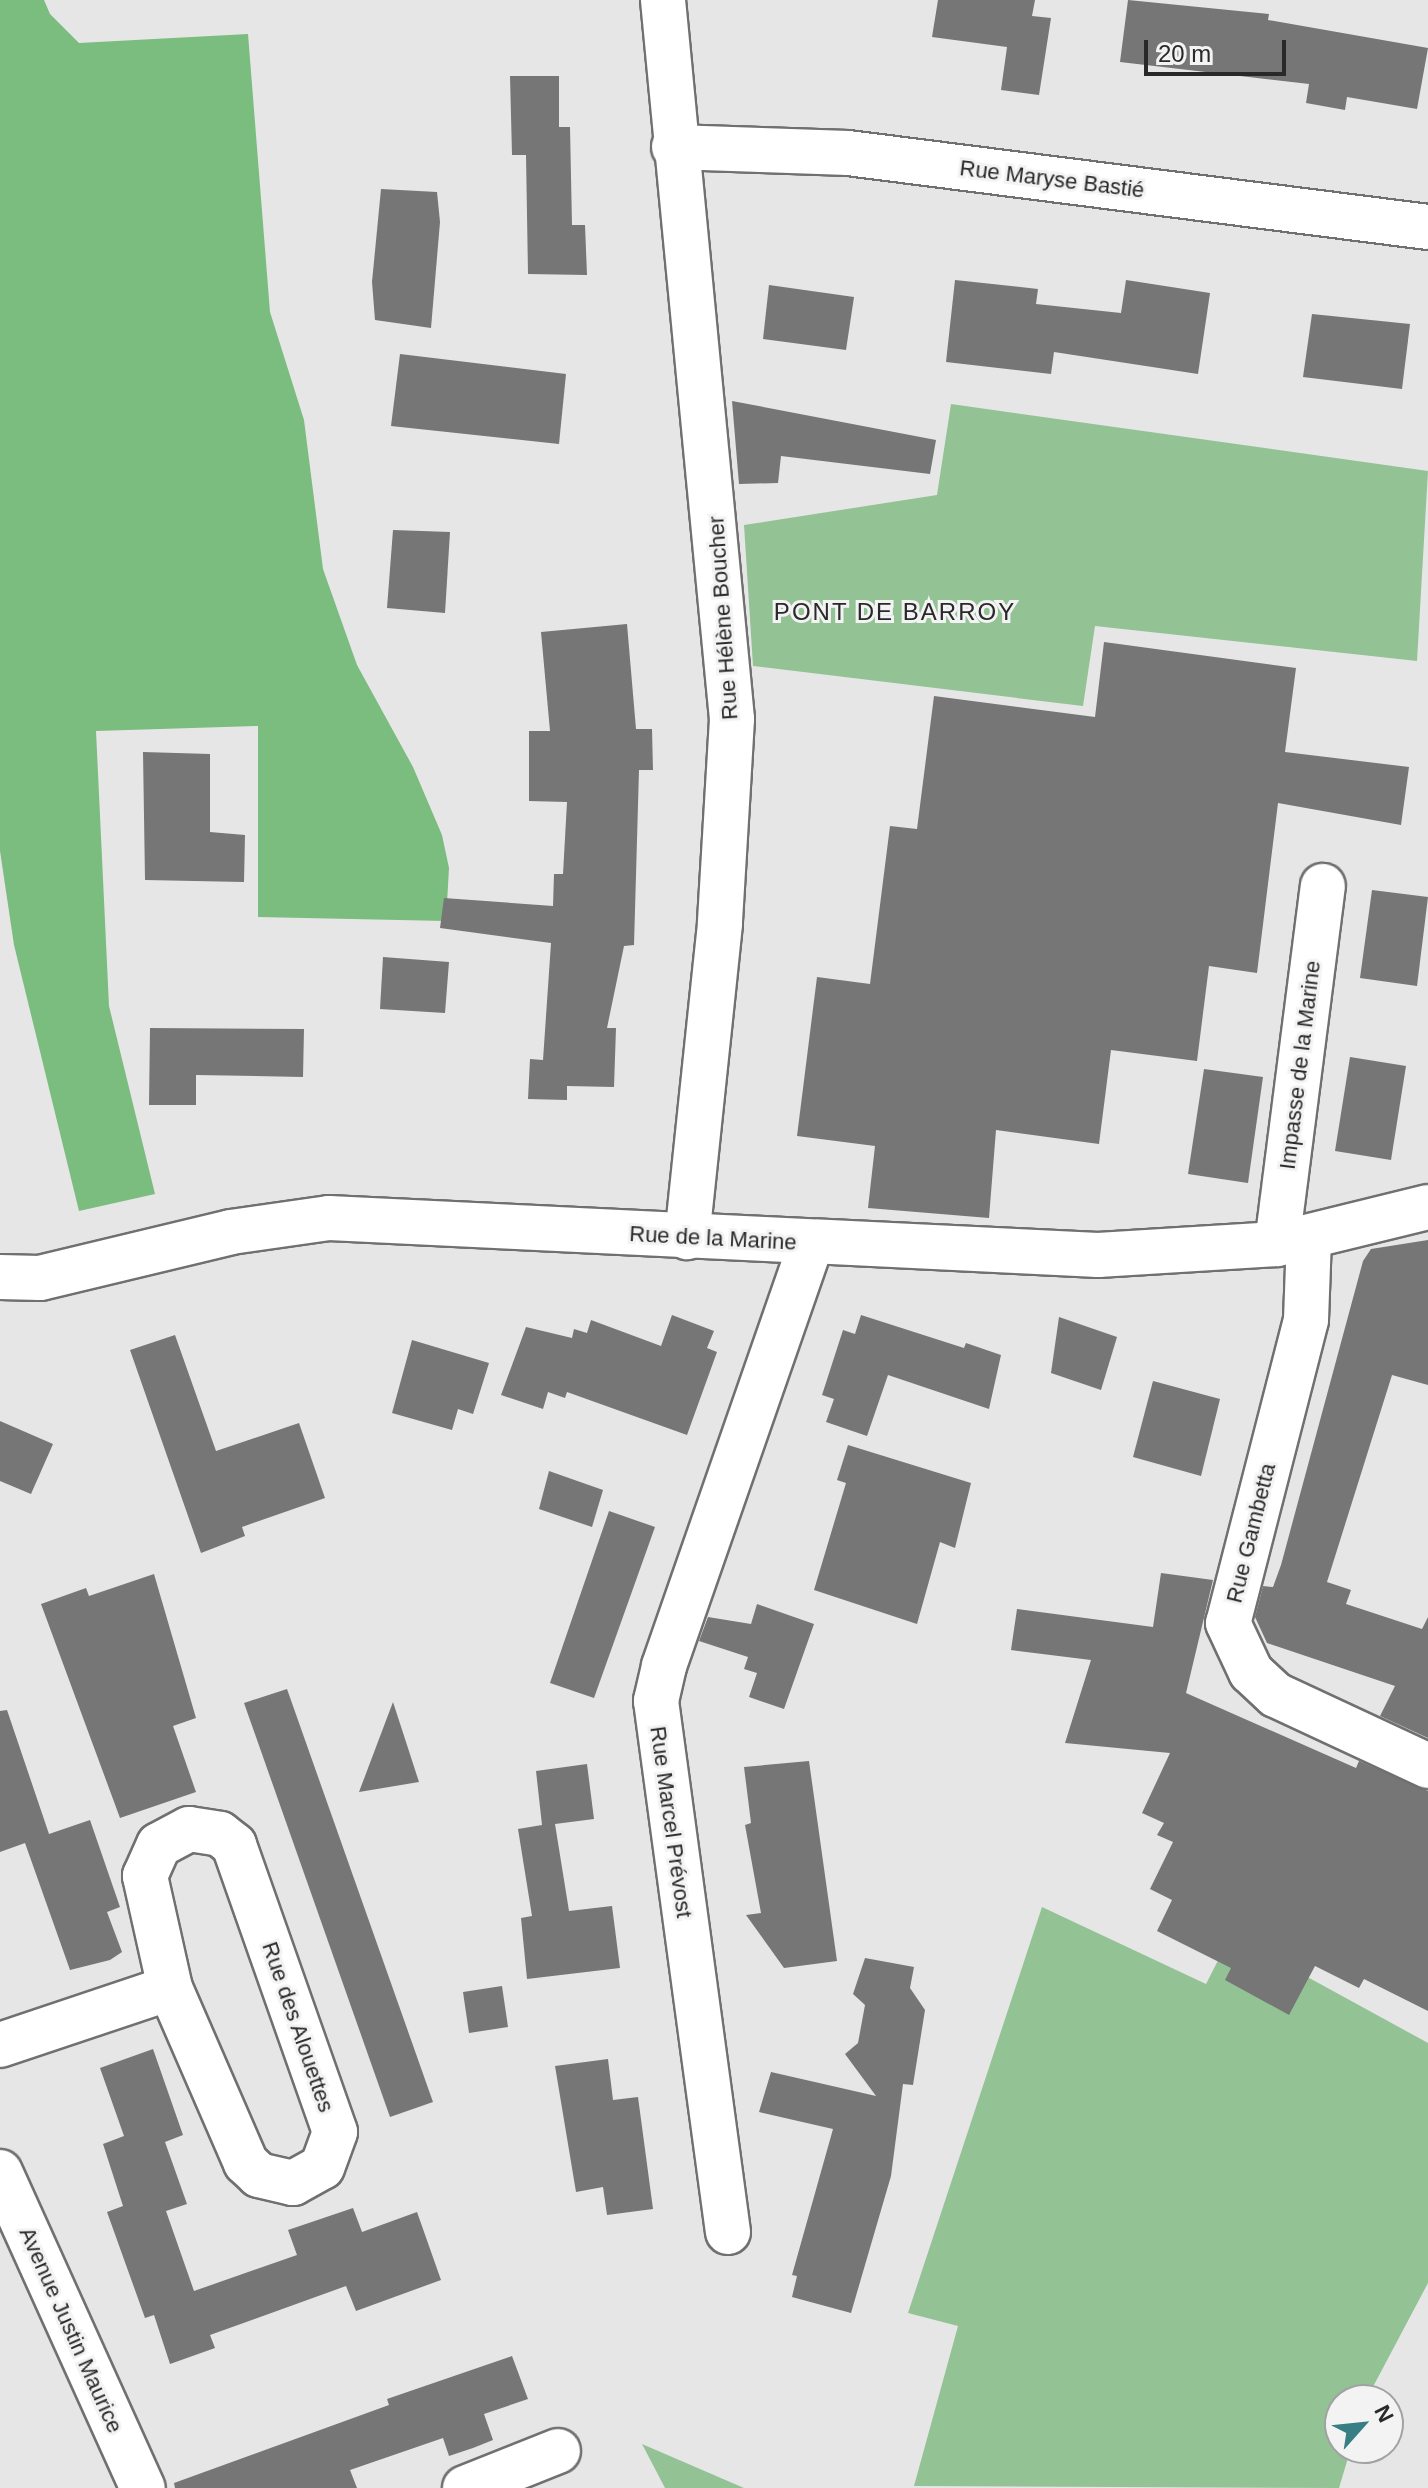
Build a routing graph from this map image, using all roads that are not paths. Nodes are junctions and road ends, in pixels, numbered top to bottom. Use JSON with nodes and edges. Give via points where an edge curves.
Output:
{"nodes":[{"id":1,"x":663,"y":0,"type":"edge"},
{"id":2,"x":674,"y":147,"type":"junction"},
{"id":3,"x":1428,"y":227,"type":"edge"},
{"id":4,"x":1323,"y":886,"type":"dead end"},
{"id":5,"x":1428,"y":1207,"type":"edge"},
{"id":6,"x":687,"y":1237,"type":"junction"},
{"id":7,"x":1293,"y":1241,"type":"junction"},
{"id":8,"x":811,"y":1244,"type":"junction"},
{"id":9,"x":0,"y":1277,"type":"edge"},
{"id":10,"x":1428,"y":1766,"type":"edge"},
{"id":11,"x":170,"y":1988,"type":"junction"},
{"id":12,"x":0,"y":2045,"type":"edge"},
{"id":13,"x":0,"y":2172,"type":"edge"},
{"id":14,"x":728,"y":2232,"type":"dead end"},
{"id":15,"x":558,"y":2451,"type":"dead end"},
{"id":16,"x":143,"y":2488,"type":"edge"},
{"id":17,"x":465,"y":2488,"type":"edge"}],
"edges":[{"from":1,"to":2,"type":"street","name":"Rue Hélène Boucher"},
{"from":2,"to":3,"type":"street","name":"Rue Maryse Bastié","via":[[848,153]]},
{"from":2,"to":6,"type":"street","name":"Rue Hélène Boucher","via":[[715,509],[732,719],[720,924]]},
{"from":4,"to":7,"type":"street","name":"Impasse de la Marine"},
{"from":5,"to":7,"type":"street","name":"Rue de la Marine"},
{"from":6,"to":8,"type":"street","name":"Rue de la Marine"},
{"from":6,"to":9,"type":"street","name":"Rue de la Marine","via":[[329,1218],[231,1232],[40,1278]]},
{"from":7,"to":8,"type":"street","name":"Rue de la Marine","via":[[1098,1255]]},
{"from":7,"to":10,"type":"street","name":"Rue Gambetta","via":[[1306,1320],[1228,1623],[1251,1672],[1276,1695]]},
{"from":8,"to":14,"type":"street","name":"Rue Marcel Prévost","via":[[656,1701]]},
{"from":11,"to":11,"type":"street","name":"Rue des Alouettes","via":[[246,2163],[276,2182],[310,2177],[331,2153],[335,2132],[234,1845],[208,1830],[173,1835],[159,1845],[145,1876]]},
{"from":11,"to":12,"type":"street"},
{"from":13,"to":16,"type":"street","name":"Avenue Justin Maurice"},
{"from":15,"to":17,"type":"street"}]}
